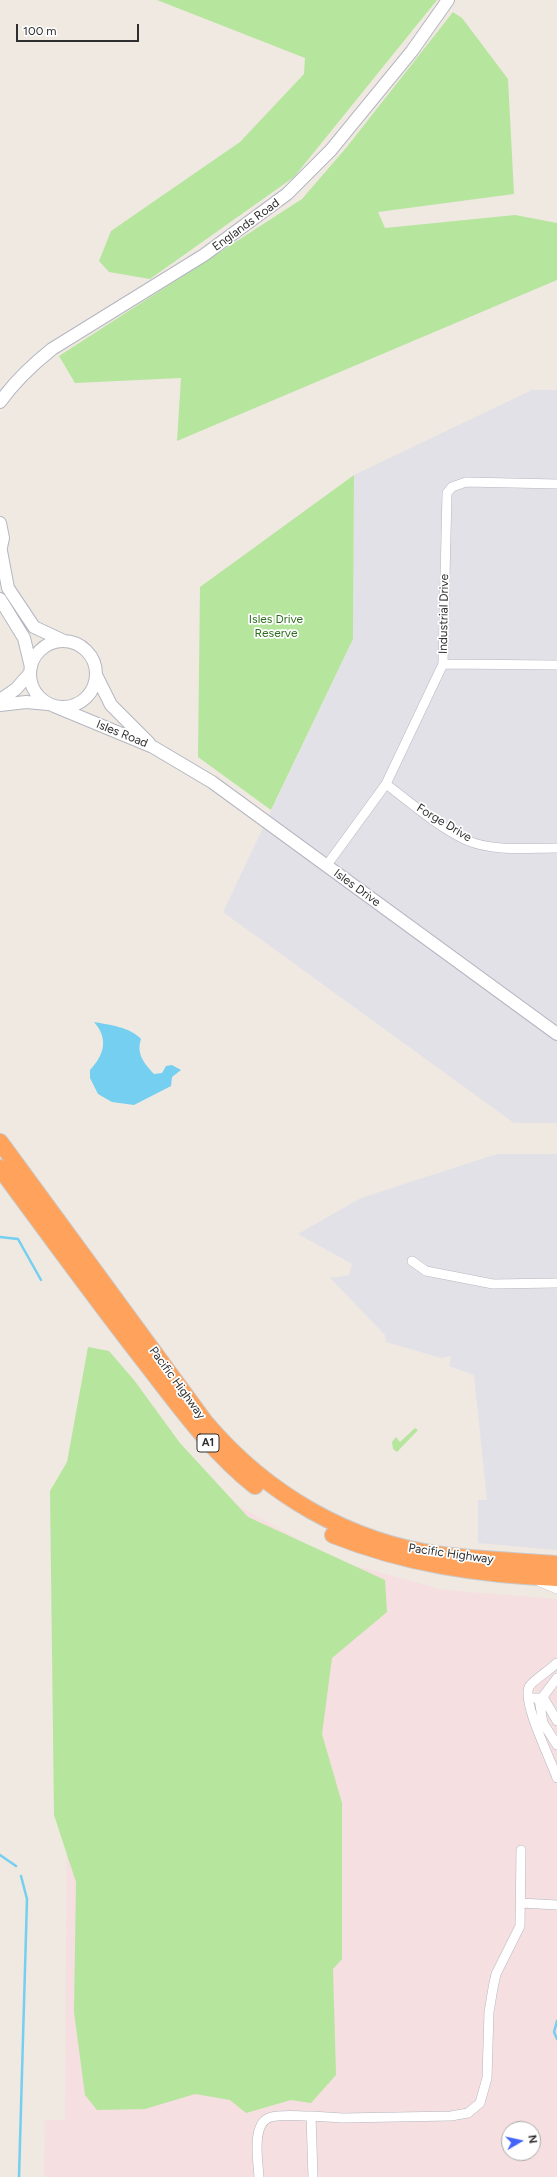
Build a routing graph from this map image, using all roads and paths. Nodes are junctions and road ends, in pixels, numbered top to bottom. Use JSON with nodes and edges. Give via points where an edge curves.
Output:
{"nodes":[{"id":1,"x":448,"y":0,"type":"edge"},
{"id":2,"x":0,"y":402,"type":"edge"},
{"id":3,"x":557,"y":484,"type":"edge"},
{"id":4,"x":0,"y":523,"type":"edge"},
{"id":5,"x":0,"y":551,"type":"edge"},
{"id":6,"x":0,"y":599,"type":"edge"},
{"id":7,"x":64,"y":641,"type":"junction"},
{"id":8,"x":443,"y":664,"type":"junction"},
{"id":9,"x":557,"y":665,"type":"edge"},
{"id":10,"x":30,"y":670,"type":"junction"},
{"id":11,"x":97,"y":677,"type":"junction"},
{"id":12,"x":0,"y":700,"type":"edge"},
{"id":13,"x":0,"y":705,"type":"edge"},
{"id":14,"x":51,"y":705,"type":"junction"},
{"id":15,"x":153,"y":747,"type":"junction"},
{"id":16,"x":386,"y":784,"type":"junction"},
{"id":17,"x":557,"y":848,"type":"edge"},
{"id":18,"x":326,"y":865,"type":"junction"},
{"id":19,"x":557,"y":1034,"type":"edge"},
{"id":20,"x":0,"y":1142,"type":"edge"},
{"id":21,"x":0,"y":1168,"type":"edge"},
{"id":22,"x":412,"y":1260,"type":"dead end"},
{"id":23,"x":557,"y":1283,"type":"edge"},
{"id":24,"x":557,"y":1564,"type":"edge"},
{"id":25,"x":516,"y":1577,"type":"junction"},
{"id":26,"x":557,"y":1578,"type":"edge"},
{"id":27,"x":557,"y":1589,"type":"edge"},
{"id":28,"x":557,"y":1663,"type":"edge"},
{"id":29,"x":557,"y":1678,"type":"edge"},
{"id":30,"x":534,"y":1682,"type":"junction"},
{"id":31,"x":529,"y":1694,"type":"junction"},
{"id":32,"x":542,"y":1696,"type":"junction"},
{"id":33,"x":557,"y":1721,"type":"edge"},
{"id":34,"x":557,"y":1745,"type":"edge"},
{"id":35,"x":557,"y":1778,"type":"edge"},
{"id":36,"x":521,"y":1850,"type":"dead end"},
{"id":37,"x":521,"y":1903,"type":"junction"},
{"id":38,"x":557,"y":1905,"type":"edge"},
{"id":39,"x":312,"y":2116,"type":"junction"},
{"id":40,"x":259,"y":2177,"type":"edge"},
{"id":41,"x":313,"y":2177,"type":"edge"}],
"edges":[{"from":1,"to":2,"type":"street","name":"Englands Road","via":[[412,51],[331,150],[287,194],[204,255],[52,349],[13,384]]},
{"from":3,"to":8,"type":"street","name":"Industrial Drive","via":[[466,482],[452,487],[447,493]]},
{"from":4,"to":5,"type":"street","via":[[3,538]]},
{"from":5,"to":7,"type":"street","via":[[8,588],[34,627]]},
{"from":6,"to":10,"type":"street","via":[[24,638]]},
{"from":7,"to":10,"type":"street","via":[[45,646],[36,655]]},
{"from":7,"to":11,"type":"street","via":[[77,644],[88,652],[95,663]]},
{"from":8,"to":9,"type":"street"},
{"from":8,"to":16,"type":"street","name":"Industrial Drive"},
{"from":10,"to":12,"type":"street","via":[[16,689]]},
{"from":10,"to":14,"type":"street","via":[[34,691]]},
{"from":11,"to":14,"type":"street","via":[[93,690],[85,700],[67,708]]},
{"from":11,"to":15,"type":"street","name":"Isles Road","via":[[111,705]]},
{"from":13,"to":14,"type":"street","via":[[26,702]]},
{"from":14,"to":15,"type":"street","name":"Isles Road"},
{"from":15,"to":18,"type":"street","name":"Isles Drive","via":[[212,782]]},
{"from":16,"to":17,"type":"street","name":"Forge Drive","via":[[466,840],[492,846]]},
{"from":16,"to":18,"type":"street","name":"Industrial Drive"},
{"from":18,"to":19,"type":"street","name":"Isles Drive"},
{"from":20,"to":24,"type":"highway","name":"Pacific Highway","number":"A1","via":[[205,1422],[228,1448],[279,1492],[336,1524],[394,1545],[459,1557]]},
{"from":21,"to":25,"type":"highway","name":"Pacific Highway","number":"A1","via":[[203,1437],[234,1469],[272,1499],[333,1535],[397,1557],[458,1570]]},
{"from":22,"to":23,"type":"street","via":[[426,1271],[493,1284]]},
{"from":25,"to":26,"type":"highway","name":"Pacific Highway","number":"A1"},
{"from":25,"to":27,"type":"street"},
{"from":28,"to":30,"type":"street"},
{"from":29,"to":32,"type":"street"},
{"from":30,"to":31,"type":"street","via":[[529,1686]]},
{"from":30,"to":32,"type":"street","via":[[542,1683]]},
{"from":31,"to":32,"type":"street","via":[[533,1699]]},
{"from":31,"to":35,"type":"street","via":[[539,1736]]},
{"from":32,"to":33,"type":"street"},
{"from":32,"to":34,"type":"street","via":[[543,1723]]},
{"from":36,"to":37,"type":"street"},
{"from":37,"to":38,"type":"street"},
{"from":37,"to":39,"type":"street","via":[[520,1926],[496,1974],[490,2000],[487,2078],[480,2103],[468,2113],[451,2116]]},
{"from":39,"to":40,"type":"street","via":[[272,2116],[261,2123],[258,2132]]},
{"from":39,"to":41,"type":"street"}]}
